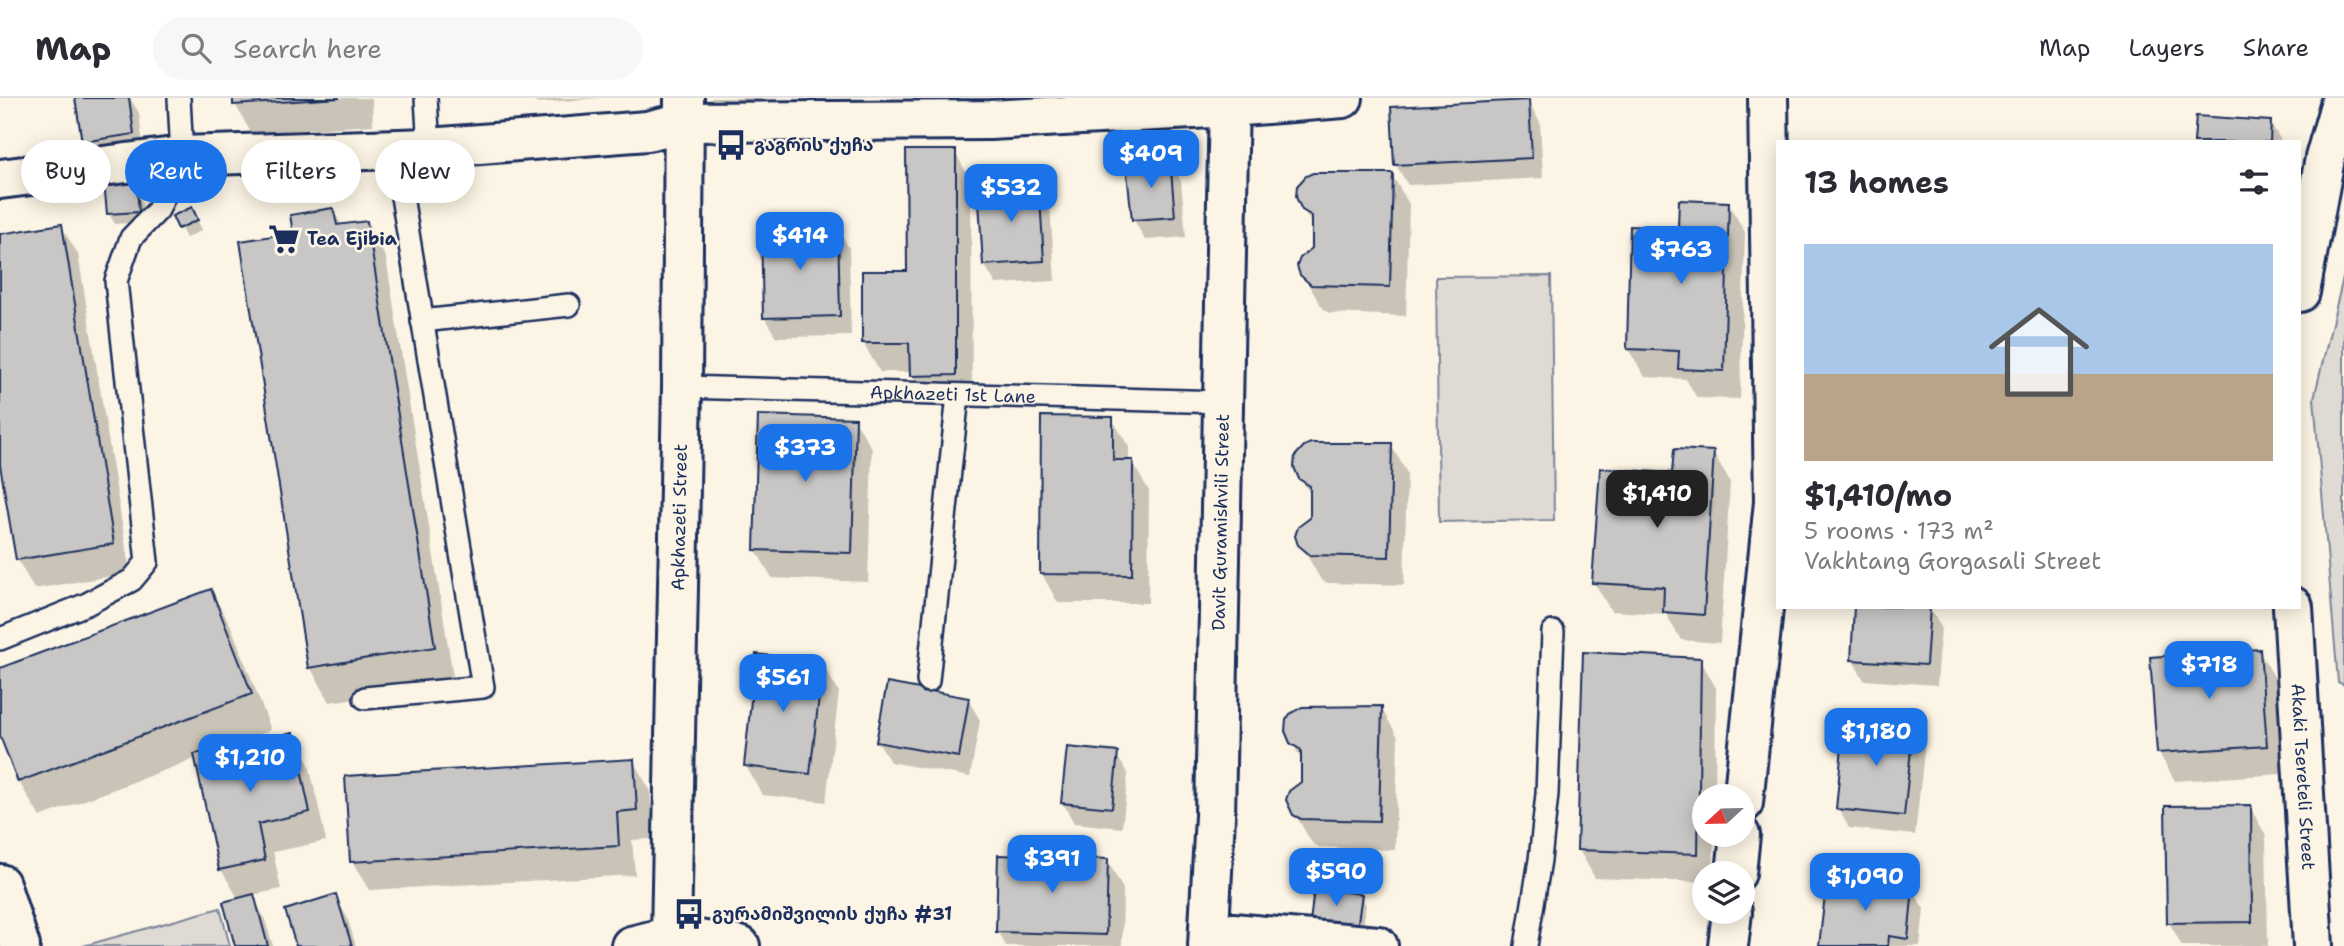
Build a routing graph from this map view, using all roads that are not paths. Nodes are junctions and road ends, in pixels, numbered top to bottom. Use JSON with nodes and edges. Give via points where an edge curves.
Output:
{"nodes":[{"id":1,"x":179,"y":98,"type":"edge"},
{"id":2,"x":426,"y":98,"type":"edge"},
{"id":3,"x":1343,"y":98,"type":"edge"},
{"id":4,"x":1768,"y":98,"type":"edge"},
{"id":5,"x":2342,"y":98,"type":"edge"},
{"id":6,"x":1229,"y":103,"type":"edge"},
{"id":7,"x":684,"y":110,"type":"edge"},
{"id":8,"x":181,"y":140,"type":"edge"},
{"id":9,"x":414,"y":140,"type":"edge"},
{"id":10,"x":475,"y":143,"type":"edge"},
{"id":11,"x":375,"y":149,"type":"edge"},
{"id":12,"x":227,"y":154,"type":"edge"},
{"id":13,"x":125,"y":164,"type":"edge"},
{"id":14,"x":0,"y":179,"type":"edge"},
{"id":15,"x":161,"y":203,"type":"edge"},
{"id":16,"x":415,"y":203,"type":"edge"},
{"id":17,"x":2301,"y":287,"type":"edge"},
{"id":18,"x":569,"y":305,"type":"dead end"},
{"id":19,"x":422,"y":321,"type":"junction"},
{"id":20,"x":682,"y":387,"type":"junction"},
{"id":21,"x":958,"y":395,"type":"junction"},
{"id":22,"x":1224,"y":402,"type":"junction"},
{"id":23,"x":2293,"y":609,"type":"edge"},
{"id":24,"x":1553,"y":632,"type":"dead end"},
{"id":25,"x":0,"y":639,"type":"edge"},
{"id":26,"x":928,"y":681,"type":"dead end"},
{"id":27,"x":365,"y":698,"type":"dead end"},
{"id":28,"x":1745,"y":784,"type":"edge"},
{"id":29,"x":0,"y":884,"type":"edge"},
{"id":30,"x":1731,"y":924,"type":"edge"},
{"id":31,"x":671,"y":936,"type":"junction"},
{"id":32,"x":20,"y":946,"type":"edge"},
{"id":33,"x":631,"y":946,"type":"edge"},
{"id":34,"x":740,"y":946,"type":"edge"},
{"id":35,"x":1208,"y":946,"type":"edge"},
{"id":36,"x":1214,"y":946,"type":"edge"},
{"id":37,"x":1378,"y":946,"type":"edge"},
{"id":38,"x":1526,"y":946,"type":"edge"},
{"id":39,"x":1728,"y":946,"type":"edge"},
{"id":40,"x":2313,"y":946,"type":"edge"}],
"edges":[{"from":1,"to":8,"type":"lane"},
{"from":2,"to":9,"type":"lane"},
{"from":3,"to":6,"type":"street"},
{"from":4,"to":28,"type":"street","via":[[1773,502]]},
{"from":5,"to":17,"type":"street","via":[[2325,158]]},
{"from":6,"to":7,"type":"street","via":[[990,120]]},
{"from":6,"to":22,"type":"street","name":"Davit Guramishvili Street"},
{"from":7,"to":10,"type":"street","via":[[646,131]]},
{"from":7,"to":20,"type":"street","name":"Apkhazeti Street"},
{"from":11,"to":12,"type":"street"},
{"from":13,"to":14,"type":"street"},
{"from":15,"to":25,"type":"lane","via":[[131,238],[116,281],[147,562],[132,580],[87,604]]},
{"from":16,"to":19,"type":"lane"},
{"from":18,"to":19,"type":"lane"},
{"from":19,"to":27,"type":"lane","via":[[484,687]]},
{"from":20,"to":21,"type":"lane","name":"Apkhazeti 1st Lane"},
{"from":20,"to":31,"type":"street","name":"Apkhazeti Street"},
{"from":21,"to":22,"type":"lane","name":"Apkhazeti 1st Lane"},
{"from":21,"to":26,"type":"lane"},
{"from":22,"to":35,"type":"street","name":"Davit Guramishvili Street"},
{"from":23,"to":40,"type":"street","name":"Akaki Tsereteli Street"},
{"from":24,"to":38,"type":"lane","via":[[1546,794]]},
{"from":29,"to":32,"type":"street"},
{"from":30,"to":39,"type":"street"},
{"from":31,"to":33,"type":"street"},
{"from":31,"to":34,"type":"street"},
{"from":36,"to":37,"type":"street","via":[[1233,933]]}]}
